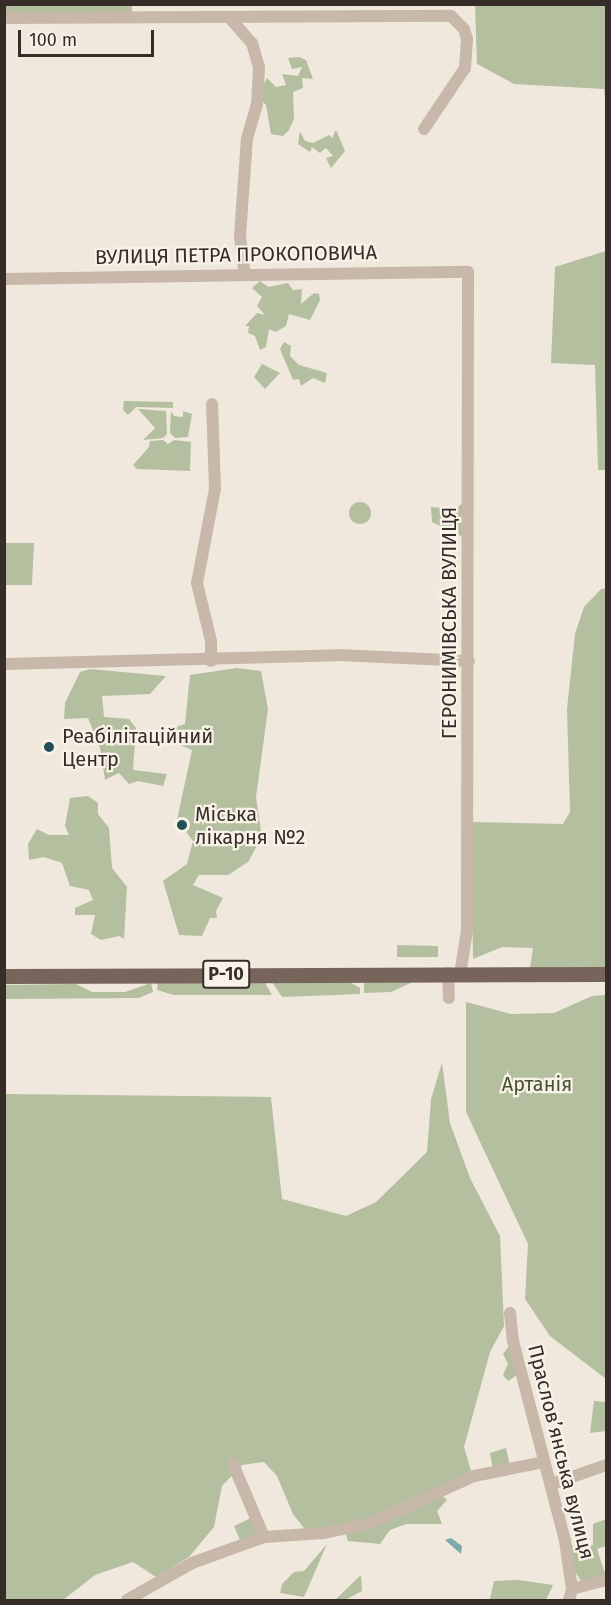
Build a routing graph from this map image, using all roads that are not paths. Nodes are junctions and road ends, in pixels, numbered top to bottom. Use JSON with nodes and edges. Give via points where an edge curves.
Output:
{"nodes":[{"id":1,"x":452,"y":10,"type":"edge"},
{"id":2,"x":230,"y":17,"type":"junction"},
{"id":3,"x":4,"y":18,"type":"edge"},
{"id":4,"x":424,"y":129,"type":"dead end"},
{"id":5,"x":468,"y":272,"type":"joint"},
{"id":6,"x":245,"y":275,"type":"junction"},
{"id":7,"x":4,"y":279,"type":"edge"},
{"id":8,"x":212,"y":404,"type":"dead end"},
{"id":9,"x":211,"y":661,"type":"junction"},
{"id":10,"x":469,"y":661,"type":"junction"},
{"id":11,"x":4,"y":664,"type":"edge"},
{"id":12,"x":454,"y":973,"type":"junction"},
{"id":13,"x":606,"y":974,"type":"edge"},
{"id":14,"x":4,"y":976,"type":"edge"},
{"id":15,"x":449,"y":998,"type":"dead end"},
{"id":16,"x":510,"y":1313,"type":"dead end"},
{"id":17,"x":544,"y":1462,"type":"junction"},
{"id":18,"x":233,"y":1464,"type":"dead end"},
{"id":19,"x":606,"y":1465,"type":"edge"},
{"id":20,"x":552,"y":1484,"type":"junction"},
{"id":21,"x":264,"y":1537,"type":"junction"},
{"id":22,"x":606,"y":1580,"type":"edge"},
{"id":23,"x":571,"y":1594,"type":"edge"},
{"id":24,"x":127,"y":1600,"type":"edge"}],
"edges":[{"from":1,"to":2,"type":"street"},
{"from":1,"to":4,"type":"street","via":[[467,39],[465,68]]},
{"from":2,"to":3,"type":"street"},
{"from":2,"to":6,"type":"street","via":[[252,43],[259,67],[257,104],[247,138],[240,236]]},
{"from":5,"to":6,"type":"street","name":"ВУЛИЦЯ ПЕТРА ПРОКОПОВИЧА"},
{"from":5,"to":10,"type":"street","name":"ГЕРОНИМІВСЬКА ВУЛИЦЯ"},
{"from":6,"to":7,"type":"street","name":"ВУЛИЦЯ ПЕТРА ПРОКОПОВИЧА"},
{"from":8,"to":9,"type":"street","via":[[215,489],[196,583],[211,641]]},
{"from":9,"to":10,"type":"street","via":[[338,655]]},
{"from":9,"to":11,"type":"street"},
{"from":10,"to":12,"type":"street","name":"ГЕРОНИМІВСЬКА ВУЛИЦЯ","via":[[466,931]]},
{"from":12,"to":13,"type":"main road","number":"Р-10"},
{"from":12,"to":14,"type":"main road","number":"Р-10"},
{"from":12,"to":15,"type":"street"},
{"from":16,"to":17,"type":"street","name":"Прасловʼянська вулиця"},
{"from":17,"to":20,"type":"street","name":"Прасловʼянська вулиця"},
{"from":17,"to":21,"type":"street","via":[[474,1476],[371,1523],[324,1533]]},
{"from":18,"to":21,"type":"street"},
{"from":19,"to":20,"type":"street"},
{"from":20,"to":23,"type":"street","name":"Прасловʼянська вулиця"},
{"from":21,"to":24,"type":"street","via":[[192,1563]]},
{"from":22,"to":23,"type":"street"}]}
